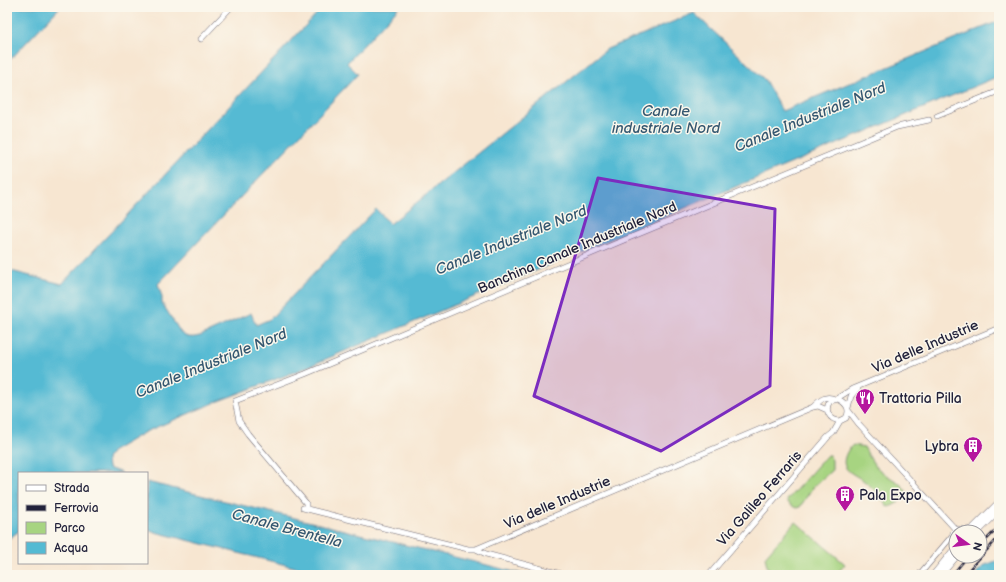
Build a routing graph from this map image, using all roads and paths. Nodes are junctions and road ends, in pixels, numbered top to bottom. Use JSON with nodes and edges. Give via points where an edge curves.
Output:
{"nodes":[{"id":1,"x":230,"y":7,"type":"edge"},
{"id":2,"x":201,"y":39,"type":"dead end"},
{"id":3,"x":999,"y":91,"type":"edge"},
{"id":4,"x":938,"y":116,"type":"dead end"},
{"id":5,"x":929,"y":120,"type":"dead end"},
{"id":6,"x":999,"y":328,"type":"edge"},
{"id":7,"x":860,"y":386,"type":"junction"},
{"id":8,"x":835,"y":399,"type":"junction"},
{"id":9,"x":813,"y":407,"type":"junction"},
{"id":10,"x":848,"y":409,"type":"junction"},
{"id":11,"x":827,"y":410,"type":"junction"},
{"id":12,"x":833,"y":419,"type":"junction"},
{"id":13,"x":842,"y":421,"type":"junction"},
{"id":14,"x":858,"y":423,"type":"junction"},
{"id":15,"x":828,"y":437,"type":"junction"},
{"id":16,"x":999,"y":502,"type":"edge"},
{"id":17,"x":999,"y":510,"type":"edge"},
{"id":18,"x":951,"y":524,"type":"edge"},
{"id":19,"x":980,"y":524,"type":"edge"},
{"id":20,"x":982,"y":524,"type":"edge"},
{"id":21,"x":948,"y":541,"type":"edge"},
{"id":22,"x":476,"y":549,"type":"junction"},
{"id":23,"x":948,"y":558,"type":"edge"},
{"id":24,"x":949,"y":564,"type":"edge"},
{"id":25,"x":565,"y":575,"type":"edge"},
{"id":26,"x":709,"y":575,"type":"edge"},
{"id":27,"x":919,"y":575,"type":"edge"},
{"id":28,"x":934,"y":575,"type":"edge"},
{"id":29,"x":940,"y":575,"type":"edge"}],
"edges":[{"from":1,"to":2,"type":"street"},
{"from":3,"to":4,"type":"street"},
{"from":5,"to":22,"type":"street","name":"Banchina Canale Industriale Nord","via":[[897,127],[235,402],[239,421],[306,503],[304,508]]},
{"from":6,"to":7,"type":"street","name":"Via delle Industrie"},
{"from":7,"to":8,"type":"street","name":"Via delle Industrie"},
{"from":7,"to":10,"type":"street","name":"Via delle Industrie","via":[[853,393]]},
{"from":8,"to":9,"type":"street","name":"Via delle Industrie","via":[[824,398]]},
{"from":8,"to":10,"type":"street","via":[[841,401]]},
{"from":8,"to":11,"type":"street","via":[[828,404]]},
{"from":9,"to":11,"type":"street","via":[[818,406]]},
{"from":9,"to":22,"type":"street","name":"Via delle Industrie"},
{"from":10,"to":13,"type":"street","via":[[847,416]]},
{"from":10,"to":14,"type":"street"},
{"from":11,"to":12,"type":"street"},
{"from":12,"to":13,"type":"street"},
{"from":12,"to":15,"type":"street","name":"Via Galileo Ferraris","via":[[834,428]]},
{"from":13,"to":14,"type":"street"},
{"from":13,"to":15,"type":"street","name":"Via Galileo Ferraris"},
{"from":14,"to":18,"type":"street"},
{"from":15,"to":26,"type":"street","name":"Via Galileo Ferraris"},
{"from":16,"to":19,"type":"highway"},
{"from":17,"to":20,"type":"highway"},
{"from":21,"to":27,"type":"street"},
{"from":22,"to":25,"type":"street"},
{"from":23,"to":28,"type":"highway"},
{"from":24,"to":29,"type":"highway"}]}
